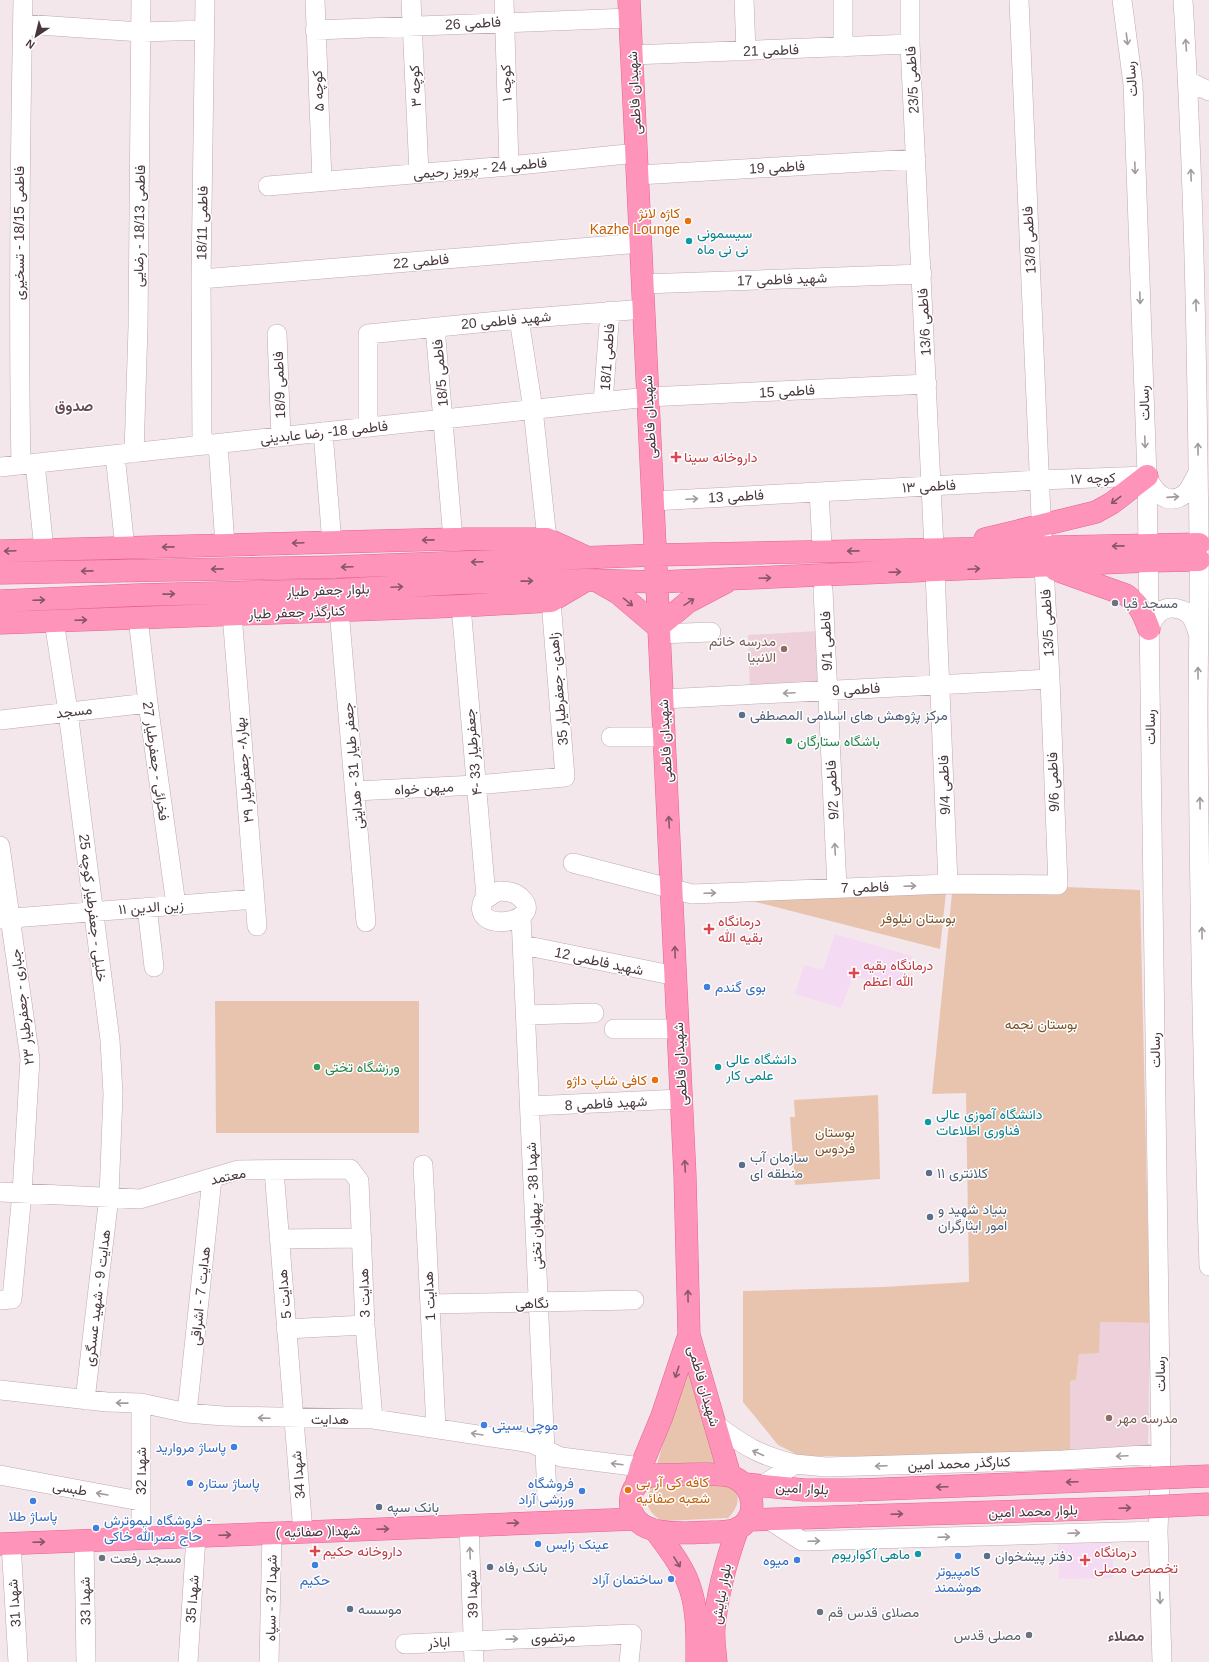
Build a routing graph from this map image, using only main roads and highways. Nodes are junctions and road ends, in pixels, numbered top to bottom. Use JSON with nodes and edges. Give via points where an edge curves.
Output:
{"nodes":[{"id":1,"x":630,"y":9,"type":"edge"},
{"id":2,"x":1147,"y":476,"type":"road end"},
{"id":3,"x":655,"y":533,"type":"junction"},
{"id":4,"x":939,"y":549,"type":"junction"},
{"id":5,"x":0,"y":551,"type":"edge"},
{"id":6,"x":1199,"y":552,"type":"road end"},
{"id":7,"x":707,"y":554,"type":"junction"},
{"id":8,"x":656,"y":555,"type":"junction"},
{"id":9,"x":619,"y":557,"type":"junction"},
{"id":10,"x":1043,"y":557,"type":"junction"},
{"id":11,"x":589,"y":558,"type":"junction"},
{"id":12,"x":0,"y":573,"type":"edge"},
{"id":13,"x":732,"y":579,"type":"junction"},
{"id":14,"x":592,"y":580,"type":"junction"},
{"id":15,"x":656,"y":582,"type":"junction"},
{"id":16,"x":0,"y":601,"type":"edge"},
{"id":17,"x":0,"y":623,"type":"edge"},
{"id":18,"x":1149,"y":629,"type":"road end"},
{"id":19,"x":659,"y":630,"type":"junction"},
{"id":20,"x":689,"y":1335,"type":"junction"},
{"id":21,"x":643,"y":1476,"type":"junction"},
{"id":22,"x":1209,"y":1476,"type":"edge"},
{"id":23,"x":746,"y":1482,"type":"junction"},
{"id":24,"x":859,"y":1490,"type":"joint"},
{"id":25,"x":1209,"y":1504,"type":"edge"},
{"id":26,"x":858,"y":1516,"type":"joint"},
{"id":27,"x":635,"y":1519,"type":"junction"},
{"id":28,"x":751,"y":1523,"type":"junction"},
{"id":29,"x":655,"y":1530,"type":"junction"},
{"id":30,"x":5,"y":1544,"type":"edge"},
{"id":31,"x":697,"y":1662,"type":"edge"},
{"id":32,"x":716,"y":1662,"type":"edge"}],
"edges":[{"from":1,"to":3,"type":"main road","name":"شهیدان فاطمی"},
{"from":2,"to":4,"type":"main road","one_way":true,"via":[[1096,512]]},
{"from":3,"to":7,"type":"main road","via":[[671,543]]},
{"from":3,"to":8,"type":"main road","name":"شهیدان فاطمی"},
{"from":3,"to":9,"type":"main road"},
{"from":4,"to":7,"type":"main road","name":"بلوار جعفر طیار","one_way":true},
{"from":4,"to":10,"type":"main road"},
{"from":11,"to":5,"type":"main road","one_way":true,"via":[[547,539],[453,539]]},
{"from":6,"to":10,"type":"main road"},
{"from":7,"to":8,"type":"main road","name":"بلوار جعفر طیار"},
{"from":8,"to":9,"type":"main road","name":"بلوار جعفر طیار"},
{"from":8,"to":15,"type":"main road","name":"شهیدان فاطمی"},
{"from":9,"to":11,"type":"main road","name":"بلوار جعفر طیار"},
{"from":13,"to":10,"type":"main road","name":"بلوار جعفر طیار","one_way":true,"via":[[935,571]]},
{"from":10,"to":18,"type":"main road","via":[[1135,601]]},
{"from":11,"to":12,"type":"main road","name":"بلوار جعفر طیار","one_way":true,"via":[[333,567]]},
{"from":13,"to":15,"type":"main road","name":"بلوار جعفر طیار"},
{"from":19,"to":13,"type":"main road","one_way":true,"via":[[688,602]]},
{"from":14,"to":15,"type":"main road","name":"بلوار جعفر طیار"},
{"from":16,"to":14,"type":"main road","name":"بلوار جعفر طیار","one_way":true},
{"from":17,"to":14,"type":"main road","name":"کنارگذر جعفر طیار","one_way":true,"via":[[550,601]]},
{"from":14,"to":19,"type":"main road","one_way":true,"via":[[618,593]]},
{"from":15,"to":19,"type":"main road","name":"شهیدان فاطمی"},
{"from":20,"to":19,"type":"main road","name":"شهیدان فاطمی","one_way":true,"via":[[686,1196]]},
{"from":20,"to":21,"type":"main road","one_way":true},
{"from":20,"to":23,"type":"main road","name":"شهیدان فاطمی","via":[[716,1425]]},
{"from":21,"to":23,"type":"main road","name":"بلوار امین"},
{"from":21,"to":27,"type":"main road","via":[[632,1496]]},
{"from":22,"to":24,"type":"main road","name":"بلوار محمد امین","one_way":true,"bridge":true},
{"from":23,"to":24,"type":"main road","name":"بلوار امین","via":[[804,1490]]},
{"from":23,"to":28,"type":"main road","name":"شهیدان فاطمی","via":[[753,1506]]},
{"from":26,"to":25,"type":"main road","name":"بلوار محمد امین","one_way":true,"bridge":true},
{"from":26,"to":28,"type":"main road","name":"بلوار امین"},
{"from":27,"to":29,"type":"main road","via":[[642,1526]]},
{"from":30,"to":27,"type":"main road","name":"شهدا( صفائیه )","one_way":true},
{"from":28,"to":29,"type":"main road","name":"بلوار امین","via":[[727,1531],[668,1533]]},
{"from":28,"to":32,"type":"main road","name":"بلوار نیایش","via":[[725,1565],[714,1630]]},
{"from":29,"to":31,"type":"main road","name":"بلوار نیایش","one_way":true,"via":[[681,1569],[691,1590],[695,1606]]}]}
